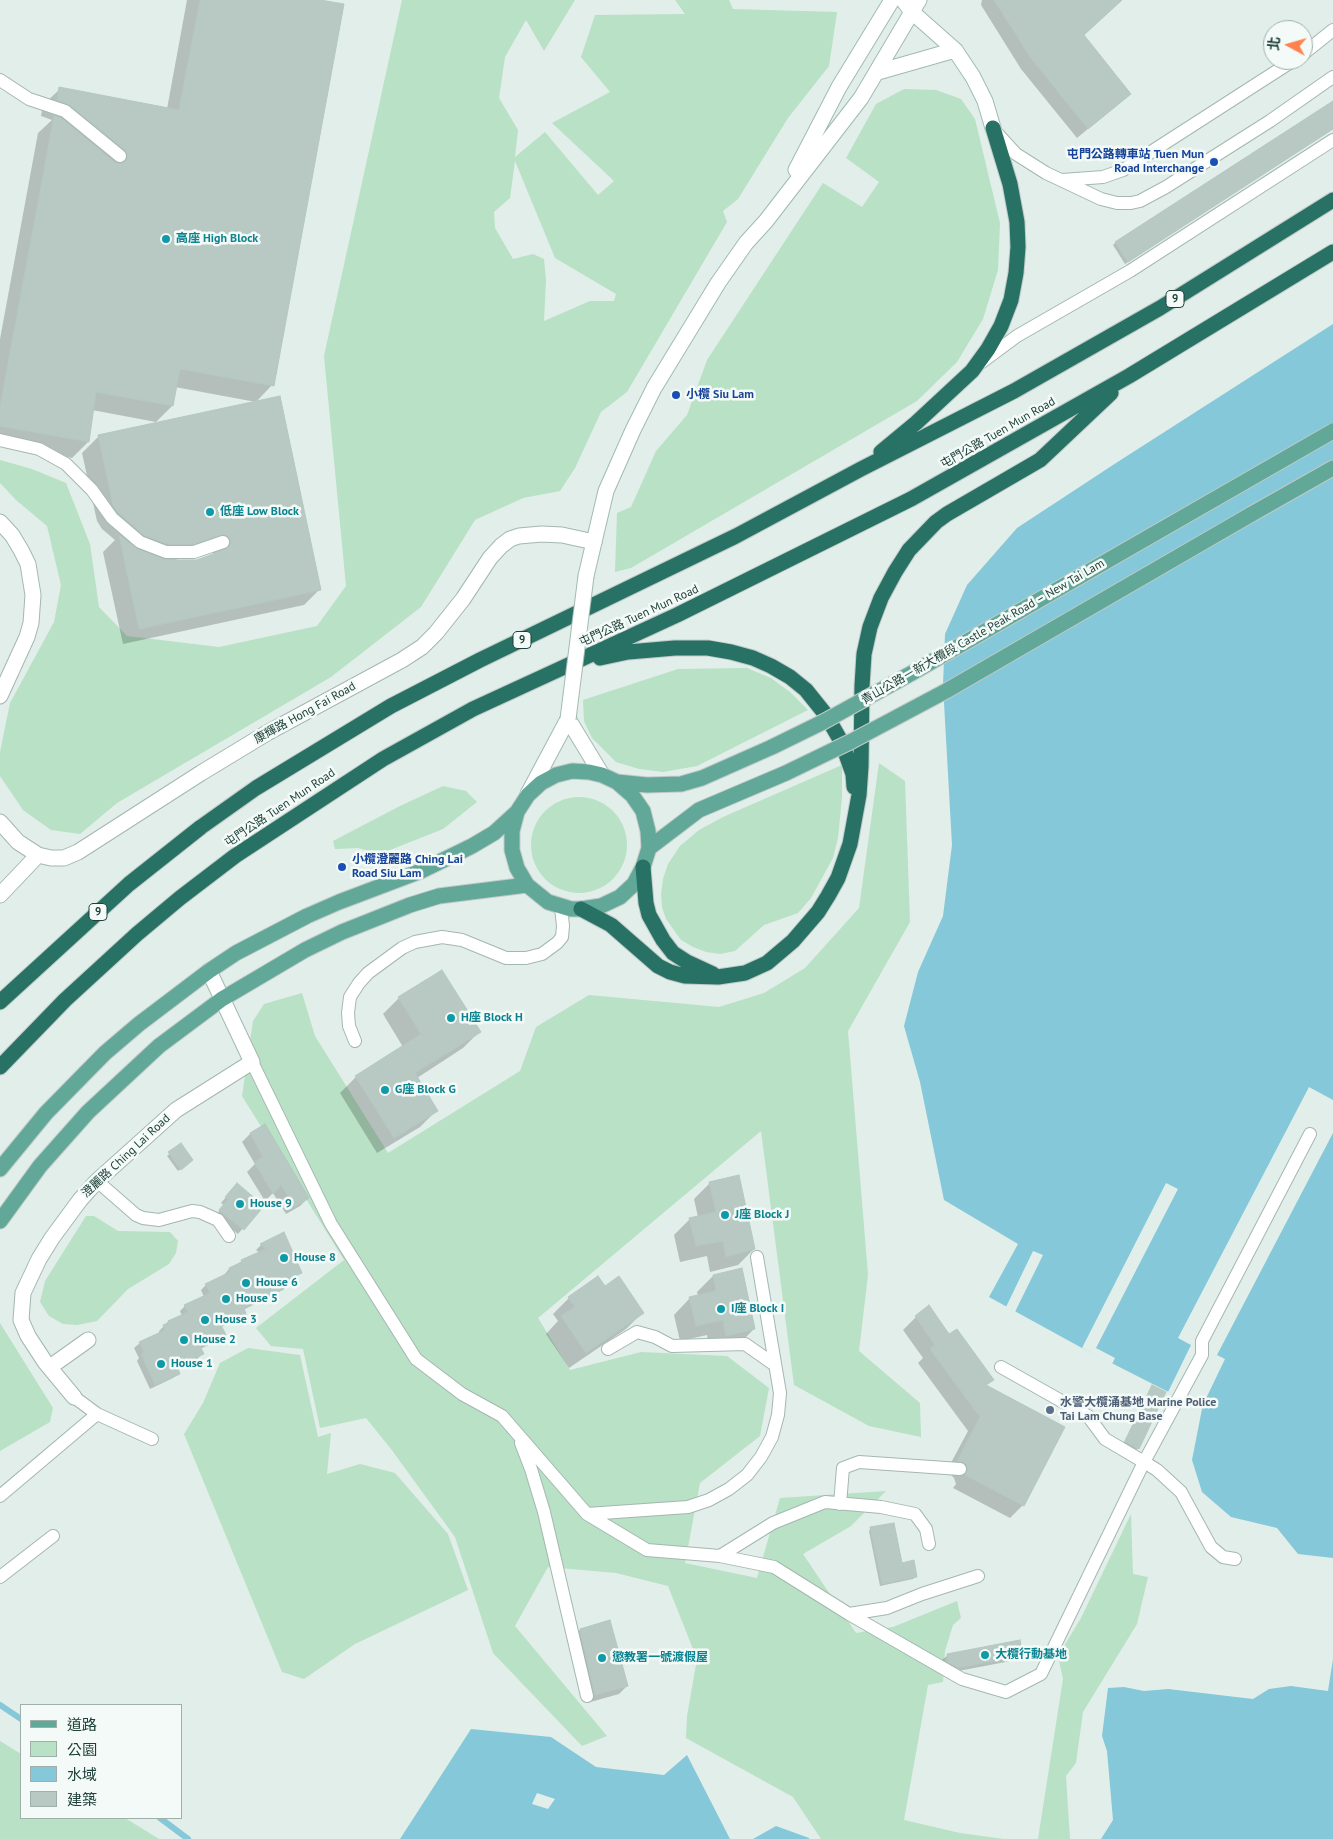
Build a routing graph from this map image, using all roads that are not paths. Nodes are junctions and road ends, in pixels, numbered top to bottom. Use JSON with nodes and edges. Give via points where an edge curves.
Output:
{"nodes":[{"id":1,"x":892,"y":0,"type":"edge"},
{"id":2,"x":911,"y":4,"type":"edge"},
{"id":3,"x":1333,"y":30,"type":"edge"},
{"id":4,"x":1313,"y":46,"type":"edge"},
{"id":5,"x":955,"y":50,"type":"junction"},
{"id":6,"x":1278,"y":70,"type":"edge"},
{"id":7,"x":878,"y":72,"type":"junction"},
{"id":8,"x":1333,"y":77,"type":"edge"},
{"id":9,"x":0,"y":80,"type":"edge"},
{"id":10,"x":993,"y":128,"type":"junction"},
{"id":11,"x":1333,"y":140,"type":"edge"},
{"id":12,"x":120,"y":156,"type":"dead end"},
{"id":13,"x":1062,"y":180,"type":"junction"},
{"id":14,"x":1333,"y":200,"type":"edge"},
{"id":15,"x":778,"y":205,"type":"junction"},
{"id":16,"x":1333,"y":252,"type":"edge"},
{"id":17,"x":972,"y":371,"type":"junction"},
{"id":18,"x":1129,"y":376,"type":"junction"},
{"id":19,"x":1333,"y":430,"type":"edge"},
{"id":20,"x":0,"y":440,"type":"edge"},
{"id":21,"x":1333,"y":468,"type":"edge"},
{"id":22,"x":861,"y":469,"type":"junction"},
{"id":23,"x":0,"y":522,"type":"edge"},
{"id":24,"x":223,"y":542,"type":"dead end"},
{"id":25,"x":594,"y":542,"type":"junction"},
{"id":26,"x":578,"y":662,"type":"junction"},
{"id":27,"x":0,"y":696,"type":"edge"},
{"id":28,"x":568,"y":719,"type":"junction"},
{"id":29,"x":602,"y":775,"type":"junction"},
{"id":30,"x":617,"y":782,"type":"junction"},
{"id":31,"x":528,"y":795,"type":"junction"},
{"id":32,"x":517,"y":812,"type":"junction"},
{"id":33,"x":0,"y":822,"type":"edge"},
{"id":34,"x":854,"y":824,"type":"junction"},
{"id":35,"x":649,"y":848,"type":"junction"},
{"id":36,"x":38,"y":855,"type":"junction"},
{"id":37,"x":643,"y":868,"type":"junction"},
{"id":38,"x":527,"y":885,"type":"junction"},
{"id":39,"x":0,"y":895,"type":"edge"},
{"id":40,"x":562,"y":907,"type":"junction"},
{"id":41,"x":581,"y":910,"type":"junction"},
{"id":42,"x":209,"y":971,"type":"junction"},
{"id":43,"x":718,"y":977,"type":"junction"},
{"id":44,"x":222,"y":999,"type":"junction"},
{"id":45,"x":0,"y":1002,"type":"edge"},
{"id":46,"x":355,"y":1041,"type":"dead end"},
{"id":47,"x":252,"y":1062,"type":"junction"},
{"id":48,"x":0,"y":1067,"type":"edge"},
{"id":49,"x":1310,"y":1134,"type":"dead end"},
{"id":50,"x":0,"y":1169,"type":"edge"},
{"id":51,"x":97,"y":1182,"type":"junction"},
{"id":52,"x":0,"y":1221,"type":"edge"},
{"id":53,"x":229,"y":1236,"type":"dead end"},
{"id":54,"x":757,"y":1257,"type":"dead end"},
{"id":55,"x":88,"y":1340,"type":"dead end"},
{"id":56,"x":608,"y":1349,"type":"dead end"},
{"id":57,"x":775,"y":1365,"type":"junction"},
{"id":58,"x":50,"y":1367,"type":"junction"},
{"id":59,"x":1001,"y":1367,"type":"dead end"},
{"id":60,"x":74,"y":1397,"type":"joint"},
{"id":61,"x":98,"y":1414,"type":"junction"},
{"id":62,"x":517,"y":1434,"type":"junction"},
{"id":63,"x":152,"y":1439,"type":"dead end"},
{"id":64,"x":1144,"y":1462,"type":"junction"},
{"id":65,"x":960,"y":1469,"type":"dead end"},
{"id":66,"x":0,"y":1496,"type":"edge"},
{"id":67,"x":840,"y":1504,"type":"junction"},
{"id":68,"x":587,"y":1514,"type":"junction"},
{"id":69,"x":53,"y":1536,"type":"dead end"},
{"id":70,"x":929,"y":1544,"type":"dead end"},
{"id":71,"x":720,"y":1556,"type":"junction"},
{"id":72,"x":1235,"y":1559,"type":"dead end"},
{"id":73,"x":978,"y":1576,"type":"dead end"},
{"id":74,"x":0,"y":1578,"type":"edge"},
{"id":75,"x":849,"y":1614,"type":"junction"},
{"id":76,"x":587,"y":1696,"type":"dead end"}],
"edges":[{"from":1,"to":15,"type":"street","via":[[840,87]]},
{"from":2,"to":5,"type":"street"},
{"from":2,"to":7,"type":"street"},
{"from":3,"to":4,"type":"lane"},
{"from":5,"to":7,"type":"street"},
{"from":5,"to":10,"type":"street","via":[[973,77]]},
{"from":6,"to":13,"type":"lane","via":[[1123,170],[1103,177]]},
{"from":7,"to":15,"type":"street"},
{"from":8,"to":13,"type":"lane","via":[[1270,121],[1140,201],[1117,203],[1101,199]]},
{"from":9,"to":12,"type":"lane","via":[[29,99],[66,111]]},
{"from":10,"to":13,"type":"lane","via":[[1016,154]]},
{"from":10,"to":17,"type":"highway","via":[[1010,184],[1017,222],[1016,274],[1001,326]]},
{"from":11,"to":17,"type":"lane","via":[[1130,271],[1017,336]]},
{"from":14,"to":22,"type":"highway","number":"9","via":[[1105,340]]},
{"from":15,"to":25,"type":"street","via":[[746,242],[718,283],[654,388],[606,491]]},
{"from":16,"to":18,"type":"highway","name":"屯門公路 Tuen Mun Road"},
{"from":17,"to":22,"type":"highway"},
{"from":18,"to":26,"type":"highway","name":"屯門公路 Tuen Mun Road","via":[[911,499]]},
{"from":18,"to":34,"type":"highway","via":[[1040,460],[936,522],[909,550],[895,572],[870,627],[864,654],[862,766]]},
{"from":19,"to":30,"type":"main road","name":"青山公路－新大欖段 Castle Peak Road – New Tai Lam","bridge":true,"via":[[823,722],[702,778],[682,784]]},
{"from":20,"to":24,"type":"lane","via":[[39,449],[66,464],[92,490],[112,518],[140,542],[166,552],[194,552]]},
{"from":21,"to":35,"type":"main road","bridge":true,"via":[[903,715],[700,810]]},
{"from":22,"to":45,"type":"highway","number":"9","via":[[736,536],[391,706],[280,774],[201,827],[129,884]]},
{"from":23,"to":27,"type":"street","via":[[12,535],[28,564],[33,595],[27,637]]},
{"from":25,"to":28,"type":"street","bridge":true,"via":[[586,576]]},
{"from":25,"to":36,"type":"street","name":"康輝路 Hong Fai Road","via":[[542,534],[510,539],[490,558],[463,600],[436,633],[402,660],[267,733],[78,852],[64,858]]},
{"from":26,"to":34,"type":"highway","via":[[628,652],[708,648],[753,658],[790,677],[818,704],[842,743],[853,774]]},
{"from":26,"to":48,"type":"highway","name":"屯門公路 Tuen Mun Road","via":[[482,705],[411,743],[235,856],[137,934],[65,1000]]},
{"from":28,"to":29,"type":"street"},
{"from":28,"to":31,"type":"street"},
{"from":29,"to":30,"type":"main road"},
{"from":29,"to":31,"type":"main road","via":[[572,771],[556,775]]},
{"from":30,"to":35,"type":"main road","via":[[643,811]]},
{"from":31,"to":32,"type":"main road"},
{"from":32,"to":38,"type":"main road","via":[[512,850]]},
{"from":32,"to":42,"type":"main road","via":[[494,833],[451,858],[315,913]]},
{"from":33,"to":36,"type":"street","name":"康輝路 Hong Fai Road","via":[[18,842]]},
{"from":34,"to":43,"type":"highway","via":[[838,878],[806,927],[780,953],[756,969]]},
{"from":35,"to":37,"type":"main road"},
{"from":36,"to":39,"type":"street"},
{"from":37,"to":41,"type":"main road","via":[[634,884],[620,897],[601,906]]},
{"from":37,"to":43,"type":"highway","via":[[649,915],[663,940],[673,953]]},
{"from":38,"to":40,"type":"main road","via":[[548,902]]},
{"from":38,"to":44,"type":"main road","via":[[440,896],[410,905],[305,950]]},
{"from":40,"to":41,"type":"main road"},
{"from":40,"to":46,"type":"lane","via":[[562,937],[542,954],[506,958],[462,940],[442,936],[402,948],[368,973],[350,997],[349,1026]]},
{"from":41,"to":43,"type":"highway","via":[[611,925],[658,966],[670,972]]},
{"from":42,"to":44,"type":"street"},
{"from":42,"to":50,"type":"main road","via":[[105,1053],[46,1113]]},
{"from":44,"to":47,"type":"street"},
{"from":44,"to":52,"type":"main road","via":[[159,1046],[88,1112],[40,1166]]},
{"from":47,"to":51,"type":"street","name":"澄麗路 Ching Lai Road","via":[[176,1110]]},
{"from":47,"to":62,"type":"lane","via":[[331,1224],[416,1359],[462,1394],[502,1416]]},
{"from":49,"to":64,"type":"lane","via":[[1202,1341],[1202,1354]]},
{"from":51,"to":53,"type":"lane","via":[[143,1218],[159,1220],[192,1211],[200,1212],[218,1220]]},
{"from":51,"to":58,"type":"street","name":"澄麗路 Ching Lai Road","via":[[80,1200],[38,1259],[23,1293],[21,1311],[24,1328]]},
{"from":54,"to":57,"type":"lane"},
{"from":55,"to":58,"type":"street"},
{"from":56,"to":57,"type":"lane","via":[[637,1332],[672,1346],[745,1344]]},
{"from":57,"to":68,"type":"lane","via":[[780,1393],[772,1437],[747,1475],[729,1490],[688,1507]]},
{"from":58,"to":60,"type":"street","name":"澄麗路 Ching Lai Road"},
{"from":59,"to":64,"type":"lane","via":[[1088,1416],[1105,1439]]},
{"from":60,"to":61,"type":"lane"},
{"from":61,"to":63,"type":"lane"},
{"from":61,"to":66,"type":"lane"},
{"from":62,"to":68,"type":"lane"},
{"from":62,"to":76,"type":"lane","via":[[544,1512]]},
{"from":64,"to":72,"type":"lane","via":[[1181,1492],[1211,1547],[1223,1557]]},
{"from":64,"to":75,"type":"lane","via":[[1041,1674],[1006,1692],[962,1679]]},
{"from":65,"to":67,"type":"lane","via":[[859,1462],[843,1468]]},
{"from":67,"to":70,"type":"lane","via":[[915,1514],[926,1530]]},
{"from":67,"to":71,"type":"lane","via":[[825,1502],[772,1523]]},
{"from":68,"to":71,"type":"lane","via":[[646,1550]]},
{"from":69,"to":74,"type":"lane"},
{"from":71,"to":75,"type":"lane","via":[[774,1567]]},
{"from":73,"to":75,"type":"lane","via":[[887,1608]]}]}
